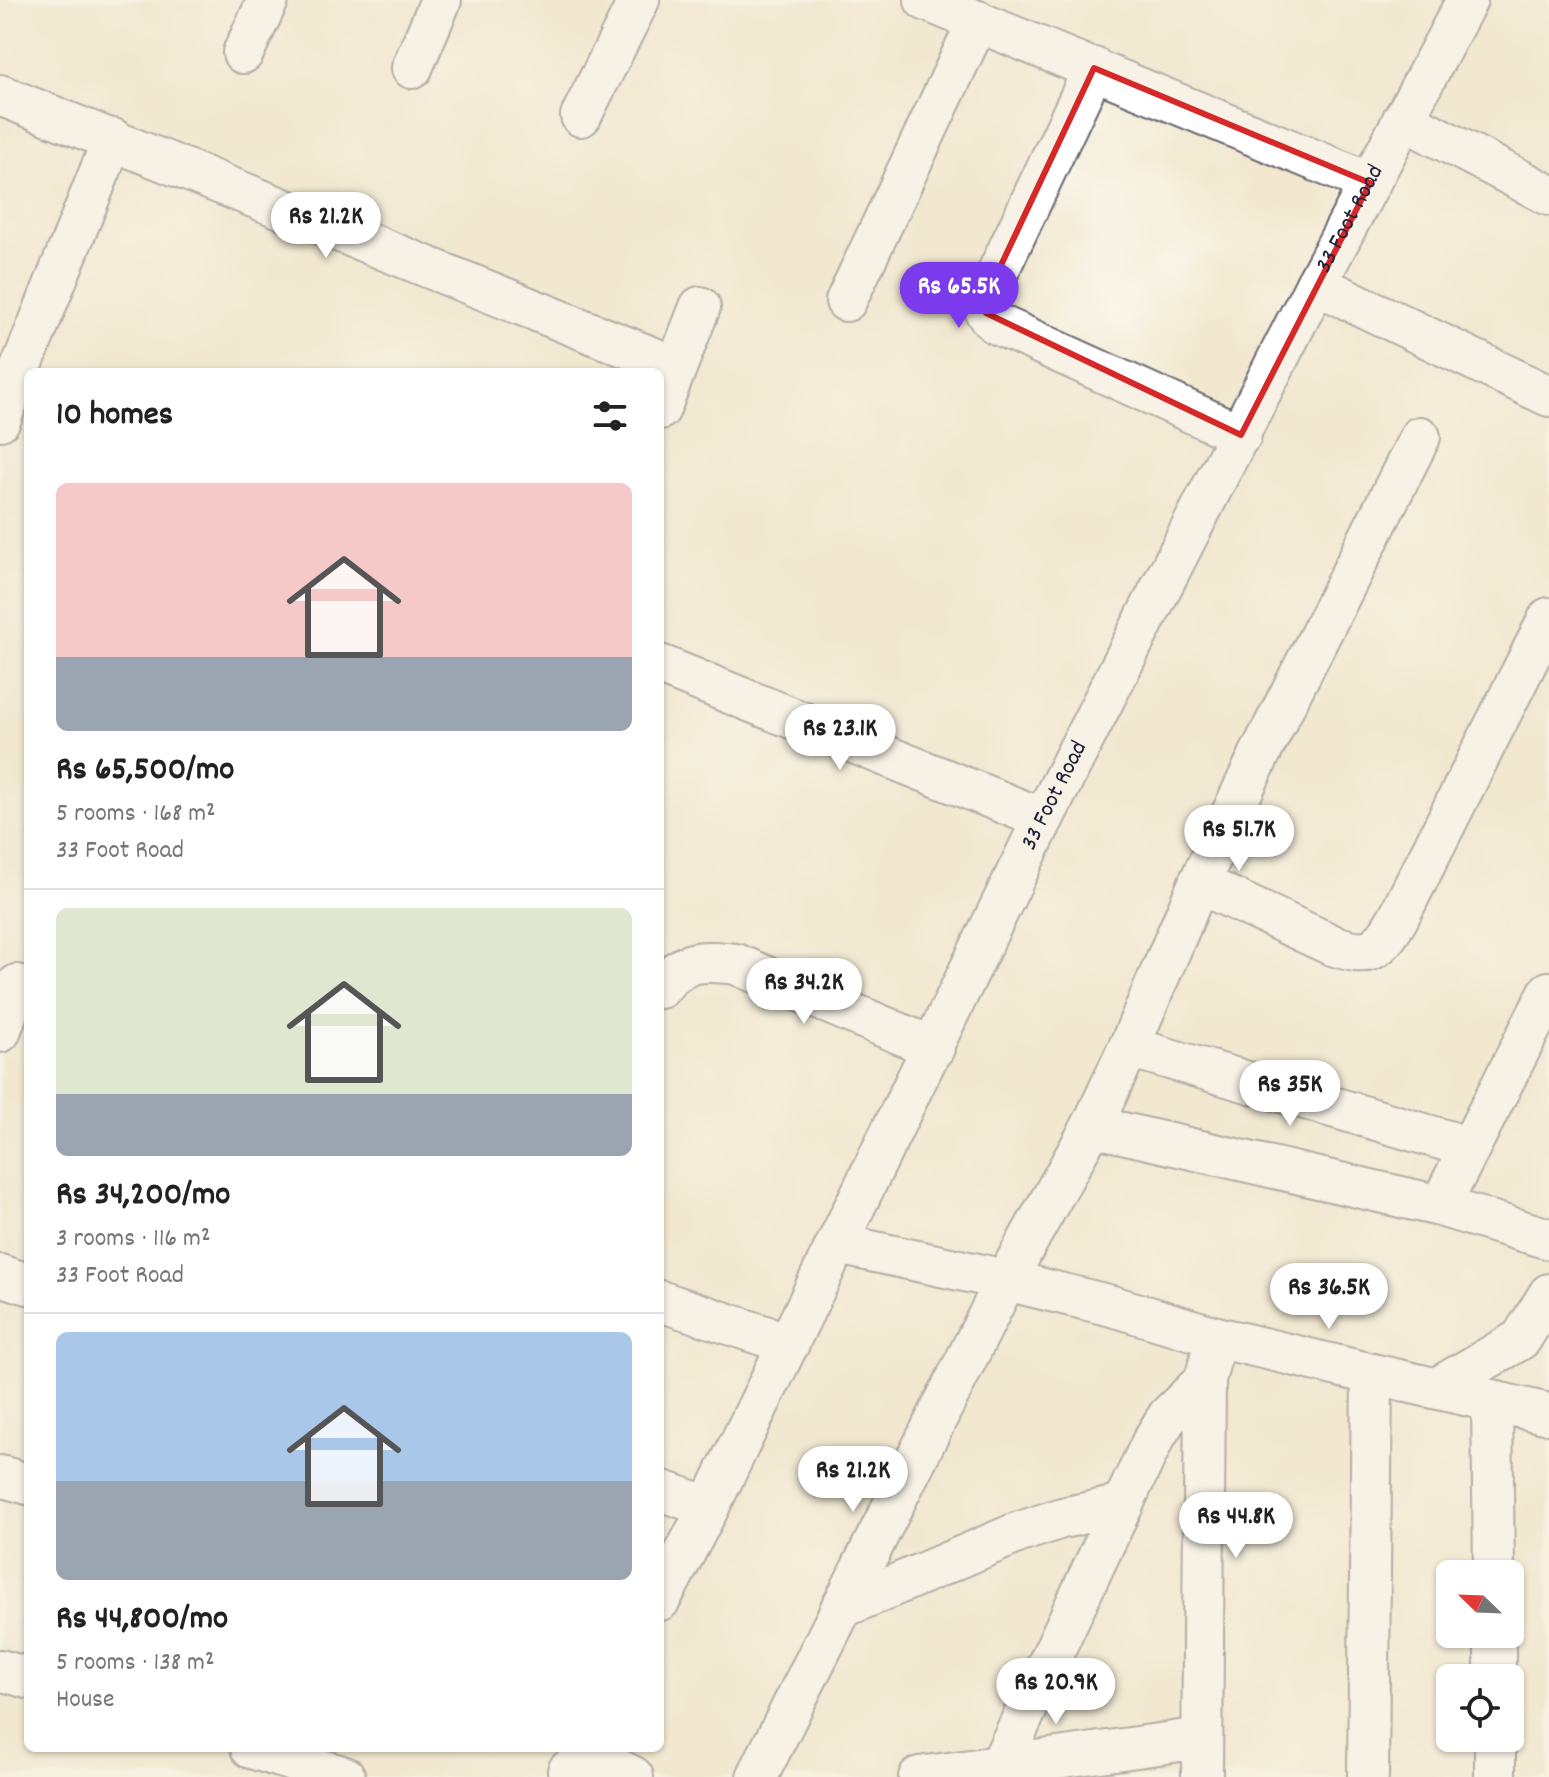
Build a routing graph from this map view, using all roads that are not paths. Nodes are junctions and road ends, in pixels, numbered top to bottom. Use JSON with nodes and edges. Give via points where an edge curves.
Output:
{"nodes":[{"id":1,"x":268,"y":0,"type":"edge"},
{"id":2,"x":441,"y":0,"type":"edge"},
{"id":3,"x":639,"y":0,"type":"edge"},
{"id":4,"x":925,"y":0,"type":"edge"},
{"id":5,"x":1467,"y":0,"type":"edge"},
{"id":6,"x":978,"y":21,"type":"junction"},
{"id":7,"x":243,"y":53,"type":"dead end"},
{"id":8,"x":412,"y":68,"type":"dead end"},
{"id":9,"x":1094,"y":68,"type":"junction"},
{"id":10,"x":0,"y":95,"type":"edge"},
{"id":11,"x":581,"y":116,"type":"dead end"},
{"id":12,"x":1403,"y":119,"type":"junction"},
{"id":13,"x":113,"y":139,"type":"junction"},
{"id":14,"x":1370,"y":183,"type":"junction"},
{"id":15,"x":1548,"y":191,"type":"edge"},
{"id":16,"x":1316,"y":284,"type":"junction"},
{"id":17,"x":846,"y":301,"type":"dead end"},
{"id":18,"x":700,"y":307,"type":"dead end"},
{"id":19,"x":676,"y":367,"type":"junction"},
{"id":20,"x":25,"y":368,"type":"edge"},
{"id":21,"x":24,"y":370,"type":"edge"},
{"id":22,"x":1549,"y":396,"type":"edge"},
{"id":23,"x":664,"y":398,"type":"edge"},
{"id":24,"x":9,"y":409,"type":"edge"},
{"id":25,"x":1241,"y":435,"type":"junction"},
{"id":26,"x":1420,"y":437,"type":"dead end"},
{"id":27,"x":1549,"y":618,"type":"edge"},
{"id":28,"x":664,"y":667,"type":"edge"},
{"id":29,"x":1043,"y":819,"type":"junction"},
{"id":30,"x":1199,"y":883,"type":"junction"},
{"id":31,"x":667,"y":969,"type":"edge"},
{"id":32,"x":17,"y":985,"type":"dead end"},
{"id":33,"x":1549,"y":992,"type":"edge"},
{"id":34,"x":0,"y":1032,"type":"edge"},
{"id":35,"x":1129,"y":1047,"type":"junction"},
{"id":36,"x":934,"y":1048,"type":"junction"},
{"id":37,"x":1092,"y":1126,"type":"junction"},
{"id":38,"x":1468,"y":1147,"type":"junction"},
{"id":39,"x":1440,"y":1206,"type":"junction"},
{"id":40,"x":1549,"y":1239,"type":"edge"},
{"id":41,"x":838,"y":1244,"type":"junction"},
{"id":42,"x":0,"y":1275,"type":"edge"},
{"id":43,"x":1006,"y":1280,"type":"junction"},
{"id":44,"x":24,"y":1283,"type":"edge"},
{"id":45,"x":1549,"y":1294,"type":"edge"},
{"id":46,"x":664,"y":1302,"type":"edge"},
{"id":47,"x":1216,"y":1337,"type":"junction"},
{"id":48,"x":789,"y":1344,"type":"junction"},
{"id":49,"x":1372,"y":1374,"type":"junction"},
{"id":50,"x":1205,"y":1380,"type":"junction"},
{"id":51,"x":1437,"y":1388,"type":"junction"},
{"id":52,"x":1492,"y":1400,"type":"junction"},
{"id":53,"x":1549,"y":1414,"type":"edge"},
{"id":54,"x":0,"y":1476,"type":"edge"},
{"id":55,"x":24,"y":1483,"type":"edge"},
{"id":56,"x":664,"y":1491,"type":"edge"},
{"id":57,"x":1123,"y":1505,"type":"junction"},
{"id":58,"x":709,"y":1507,"type":"junction"},
{"id":59,"x":1494,"y":1560,"type":"edge"},
{"id":60,"x":664,"y":1592,"type":"edge"},
{"id":61,"x":841,"y":1608,"type":"junction"},
{"id":62,"x":0,"y":1670,"type":"edge"},
{"id":63,"x":24,"y":1677,"type":"edge"},
{"id":64,"x":264,"y":1752,"type":"edge"},
{"id":65,"x":1495,"y":1752,"type":"edge"},
{"id":66,"x":1202,"y":1758,"type":"edge"},
{"id":67,"x":572,"y":1765,"type":"edge"},
{"id":68,"x":1000,"y":1766,"type":"junction"},
{"id":69,"x":345,"y":1777,"type":"edge"},
{"id":70,"x":633,"y":1777,"type":"edge"},
{"id":71,"x":757,"y":1777,"type":"edge"},
{"id":72,"x":919,"y":1777,"type":"edge"},
{"id":73,"x":1368,"y":1777,"type":"edge"},
{"id":74,"x":1495,"y":1777,"type":"edge"}],
"edges":[{"from":1,"to":7,"type":"street"},
{"from":2,"to":8,"type":"street"},
{"from":3,"to":11,"type":"street"},
{"from":4,"to":6,"type":"street"},
{"from":5,"to":12,"type":"street","name":"33 Foot Road"},
{"from":6,"to":9,"type":"street"},
{"from":6,"to":17,"type":"street"},
{"from":9,"to":14,"type":"street"},
{"from":9,"to":25,"type":"street","via":[[986,297],[986,313],[995,323]]},
{"from":10,"to":13,"type":"street"},
{"from":12,"to":14,"type":"street","name":"33 Foot Road"},
{"from":12,"to":15,"type":"street"},
{"from":13,"to":19,"type":"street"},
{"from":13,"to":20,"type":"street"},
{"from":14,"to":16,"type":"street","name":"33 Foot Road"},
{"from":16,"to":22,"type":"street"},
{"from":16,"to":25,"type":"street","name":"33 Foot Road"},
{"from":18,"to":19,"type":"street"},
{"from":19,"to":23,"type":"street"},
{"from":21,"to":24,"type":"street"},
{"from":25,"to":29,"type":"street","name":"33 Foot Road"},
{"from":26,"to":30,"type":"street"},
{"from":27,"to":30,"type":"street","via":[[1384,942],[1369,951],[1352,952]]},
{"from":28,"to":29,"type":"street"},
{"from":29,"to":36,"type":"street","name":"33 Foot Road"},
{"from":30,"to":35,"type":"street"},
{"from":31,"to":36,"type":"street","via":[[705,960],[736,964]]},
{"from":32,"to":34,"type":"street"},
{"from":33,"to":38,"type":"street"},
{"from":35,"to":37,"type":"street"},
{"from":35,"to":38,"type":"street"},
{"from":36,"to":41,"type":"street","name":"33 Foot Road"},
{"from":37,"to":39,"type":"street"},
{"from":37,"to":43,"type":"street"},
{"from":38,"to":39,"type":"street"},
{"from":39,"to":40,"type":"street"},
{"from":41,"to":43,"type":"street"},
{"from":41,"to":48,"type":"street","name":"33 Foot Road"},
{"from":42,"to":44,"type":"street"},
{"from":43,"to":47,"type":"street"},
{"from":43,"to":61,"type":"street"},
{"from":45,"to":51,"type":"street","via":[[1521,1339]]},
{"from":46,"to":48,"type":"street"},
{"from":47,"to":49,"type":"street"},
{"from":47,"to":50,"type":"street"},
{"from":48,"to":58,"type":"street","name":"33 Foot Road"},
{"from":49,"to":51,"type":"street"},
{"from":49,"to":73,"type":"street"},
{"from":50,"to":57,"type":"street","via":[[1168,1416]]},
{"from":50,"to":66,"type":"street"},
{"from":51,"to":52,"type":"street"},
{"from":52,"to":53,"type":"street"},
{"from":52,"to":59,"type":"street"},
{"from":54,"to":55,"type":"street"},
{"from":56,"to":58,"type":"street"},
{"from":57,"to":61,"type":"street","via":[[1017,1533]]},
{"from":57,"to":68,"type":"street"},
{"from":58,"to":60,"type":"street","name":"33 Foot Road"},
{"from":61,"to":71,"type":"street"},
{"from":62,"to":63,"type":"street"},
{"from":64,"to":69,"type":"street"},
{"from":65,"to":74,"type":"street"},
{"from":66,"to":68,"type":"street"},
{"from":67,"to":70,"type":"street","via":[[617,1769]]},
{"from":68,"to":72,"type":"street"}]}
